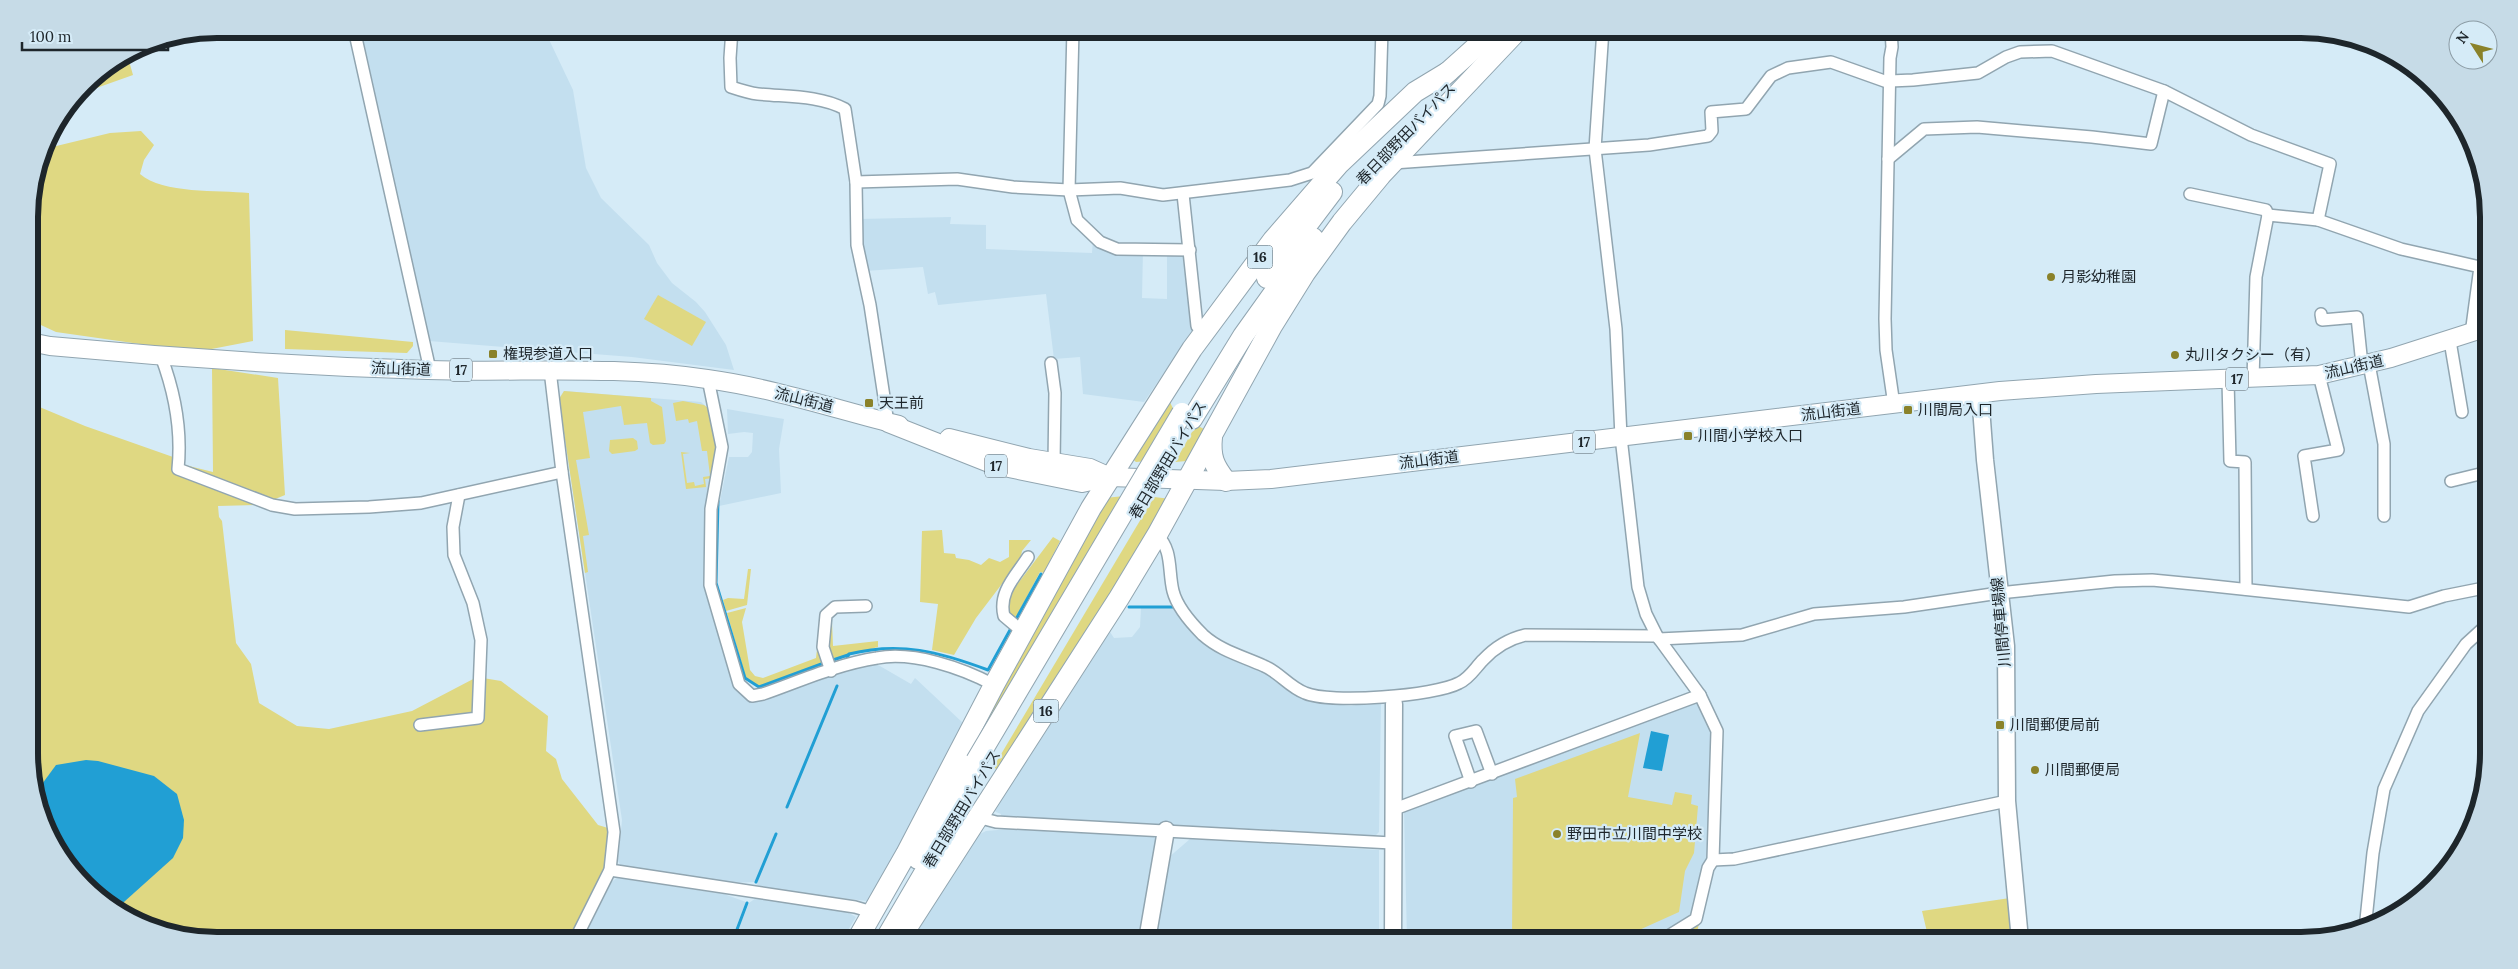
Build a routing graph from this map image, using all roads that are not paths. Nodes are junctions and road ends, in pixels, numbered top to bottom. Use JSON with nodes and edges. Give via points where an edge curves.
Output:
{"nodes":[{"id":1,"x":356,"y":38,"type":"edge"},
{"id":2,"x":731,"y":38,"type":"edge"},
{"id":3,"x":1073,"y":38,"type":"edge"},
{"id":4,"x":1382,"y":38,"type":"edge"},
{"id":5,"x":1486,"y":38,"type":"edge"},
{"id":6,"x":1507,"y":38,"type":"edge"},
{"id":7,"x":1509,"y":38,"type":"edge"},
{"id":8,"x":1602,"y":38,"type":"edge"},
{"id":9,"x":1892,"y":38,"type":"edge"},
{"id":10,"x":1448,"y":72,"type":"junction"},
{"id":11,"x":1890,"y":82,"type":"junction"},
{"id":12,"x":2164,"y":91,"type":"junction"},
{"id":13,"x":1595,"y":150,"type":"junction"},
{"id":14,"x":1888,"y":159,"type":"junction"},
{"id":15,"x":1393,"y":162,"type":"junction"},
{"id":16,"x":856,"y":182,"type":"junction"},
{"id":17,"x":1069,"y":190,"type":"junction"},
{"id":18,"x":1182,"y":194,"type":"junction"},
{"id":19,"x":2190,"y":194,"type":"dead end"},
{"id":20,"x":2268,"y":215,"type":"junction"},
{"id":21,"x":2318,"y":220,"type":"junction"},
{"id":22,"x":1190,"y":250,"type":"junction"},
{"id":23,"x":2480,"y":266,"type":"edge"},
{"id":24,"x":2480,"y":288,"type":"edge"},
{"id":25,"x":2321,"y":314,"type":"dead end"},
{"id":26,"x":2480,"y":330,"type":"edge"},
{"id":27,"x":1204,"y":331,"type":"junction"},
{"id":28,"x":2471,"y":334,"type":"junction"},
{"id":29,"x":2450,"y":341,"type":"junction"},
{"id":30,"x":38,"y":344,"type":"edge"},
{"id":31,"x":161,"y":356,"type":"junction"},
{"id":32,"x":1051,"y":363,"type":"dead end"},
{"id":33,"x":2365,"y":365,"type":"junction"},
{"id":34,"x":430,"y":370,"type":"junction"},
{"id":35,"x":550,"y":370,"type":"junction"},
{"id":36,"x":2319,"y":375,"type":"junction"},
{"id":37,"x":708,"y":379,"type":"junction"},
{"id":38,"x":2253,"y":379,"type":"junction"},
{"id":39,"x":2228,"y":380,"type":"junction"},
{"id":40,"x":1980,"y":394,"type":"junction"},
{"id":41,"x":1894,"y":405,"type":"junction"},
{"id":42,"x":2462,"y":412,"type":"dead end"},
{"id":43,"x":1187,"y":416,"type":"junction"},
{"id":44,"x":888,"y":423,"type":"junction"},
{"id":45,"x":1212,"y":435,"type":"junction"},
{"id":46,"x":1621,"y":437,"type":"junction"},
{"id":47,"x":1054,"y":463,"type":"junction"},
{"id":48,"x":562,"y":472,"type":"junction"},
{"id":49,"x":2480,"y":474,"type":"edge"},
{"id":50,"x":1110,"y":477,"type":"junction"},
{"id":51,"x":1188,"y":480,"type":"junction"},
{"id":52,"x":1226,"y":481,"type":"junction"},
{"id":53,"x":2451,"y":481,"type":"dead end"},
{"id":54,"x":460,"y":495,"type":"junction"},
{"id":55,"x":2314,"y":516,"type":"dead end"},
{"id":56,"x":2384,"y":516,"type":"dead end"},
{"id":57,"x":1157,"y":535,"type":"junction"},
{"id":58,"x":1028,"y":557,"type":"dead end"},
{"id":59,"x":2246,"y":589,"type":"junction"},
{"id":60,"x":2480,"y":589,"type":"edge"},
{"id":61,"x":1999,"y":594,"type":"junction"},
{"id":62,"x":866,"y":606,"type":"dead end"},
{"id":63,"x":2480,"y":631,"type":"edge"},
{"id":64,"x":1023,"y":632,"type":"junction"},
{"id":65,"x":1658,"y":637,"type":"junction"},
{"id":66,"x":831,"y":671,"type":"junction"},
{"id":67,"x":994,"y":685,"type":"junction"},
{"id":68,"x":1700,"y":695,"type":"junction"},
{"id":69,"x":1394,"y":704,"type":"dead end"},
{"id":70,"x":420,"y":725,"type":"dead end"},
{"id":71,"x":981,"y":764,"type":"junction"},
{"id":72,"x":1492,"y":774,"type":"junction"},
{"id":73,"x":1471,"y":782,"type":"junction"},
{"id":74,"x":2006,"y":801,"type":"junction"},
{"id":75,"x":1392,"y":810,"type":"junction"},
{"id":76,"x":977,"y":817,"type":"junction"},
{"id":77,"x":1166,"y":830,"type":"junction"},
{"id":78,"x":1392,"y":843,"type":"junction"},
{"id":79,"x":1713,"y":860,"type":"junction"},
{"id":80,"x":610,"y":870,"type":"junction"},
{"id":81,"x":872,"y":912,"type":"junction"},
{"id":82,"x":2366,"y":919,"type":"edge"},
{"id":83,"x":579,"y":932,"type":"edge"},
{"id":84,"x":861,"y":932,"type":"edge"},
{"id":85,"x":875,"y":932,"type":"edge"},
{"id":86,"x":889,"y":932,"type":"edge"},
{"id":87,"x":904,"y":932,"type":"edge"},
{"id":88,"x":1147,"y":932,"type":"edge"},
{"id":89,"x":1393,"y":932,"type":"edge"},
{"id":90,"x":1675,"y":932,"type":"edge"},
{"id":91,"x":2019,"y":932,"type":"edge"}],
"edges":[{"from":1,"to":34,"type":"street"},
{"from":2,"to":16,"type":"street","via":[[731,88],[836,104],[845,109]]},
{"from":3,"to":17,"type":"street"},
{"from":4,"to":18,"type":"street","via":[[1378,104],[1312,173],[1290,180]]},
{"from":5,"to":10,"type":"highway","name":"春日部野田バイパス","number":"16"},
{"from":6,"to":43,"type":"highway","name":"春日部野田バイパス","number":"16","via":[[1424,112],[1354,186],[1272,293]]},
{"from":7,"to":15,"type":"highway","number":"16"},
{"from":8,"to":13,"type":"street"},
{"from":9,"to":11,"type":"street"},
{"from":10,"to":27,"type":"highway","number":"16","via":[[1415,92],[1339,164],[1273,240]]},
{"from":10,"to":43,"type":"highway","name":"春日部野田バイパス","number":"16","via":[[1385,133],[1319,208],[1255,294]]},
{"from":11,"to":12,"type":"street","via":[[1978,73],[2020,52],[2052,51]]},
{"from":11,"to":13,"type":"street","via":[[1831,62],[1788,68],[1772,76],[1746,109],[1711,112],[1712,131],[1708,136]]},
{"from":11,"to":14,"type":"street"},
{"from":12,"to":14,"type":"street","via":[[2151,144],[1977,127],[1924,129]]},
{"from":12,"to":21,"type":"street","via":[[2251,135],[2330,164]]},
{"from":13,"to":15,"type":"street"},
{"from":13,"to":46,"type":"street","via":[[1616,329]]},
{"from":14,"to":41,"type":"street","via":[[1885,342]]},
{"from":15,"to":45,"type":"highway","number":"16","via":[[1342,222],[1295,288]]},
{"from":16,"to":17,"type":"street","via":[[957,179]]},
{"from":16,"to":44,"type":"street","via":[[857,245]]},
{"from":17,"to":18,"type":"street","via":[[1120,188],[1163,195]]},
{"from":17,"to":22,"type":"street","via":[[1077,220],[1100,242],[1117,249]]},
{"from":18,"to":22,"type":"street"},
{"from":19,"to":20,"type":"street","via":[[2266,210]]},
{"from":20,"to":21,"type":"street"},
{"from":20,"to":38,"type":"street","via":[[2256,277]]},
{"from":21,"to":23,"type":"street","via":[[2401,249]]},
{"from":22,"to":27,"type":"street","via":[[1197,326]]},
{"from":24,"to":28,"type":"street"},
{"from":25,"to":33,"type":"street","via":[[2322,320],[2356,317]]},
{"from":26,"to":28,"type":"main road","name":"流山街道","number":"17"},
{"from":27,"to":50,"type":"highway","number":"16"},
{"from":28,"to":29,"type":"main road","name":"流山街道","number":"17"},
{"from":29,"to":33,"type":"main road","name":"流山街道","number":"17"},
{"from":29,"to":42,"type":"street"},
{"from":30,"to":31,"type":"main road","name":"流山街道","number":"17"},
{"from":31,"to":34,"type":"main road","name":"流山街道","number":"17"},
{"from":31,"to":54,"type":"street","via":[[177,408],[178,469],[272,505],[295,509],[421,503]]},
{"from":32,"to":47,"type":"street","via":[[1055,393]]},
{"from":33,"to":36,"type":"main road","name":"流山街道","number":"17"},
{"from":33,"to":56,"type":"street","via":[[2384,444]]},
{"from":34,"to":35,"type":"main road","name":"流山街道","number":"17"},
{"from":35,"to":37,"type":"main road","name":"流山街道","number":"17","via":[[621,371]]},
{"from":35,"to":48,"type":"street"},
{"from":36,"to":38,"type":"main road","name":"流山街道","number":"17"},
{"from":36,"to":55,"type":"street","via":[[2338,450],[2304,456]]},
{"from":37,"to":44,"type":"main road","name":"流山街道","number":"17","via":[[785,394]]},
{"from":37,"to":66,"type":"street","via":[[722,447],[711,509],[710,585],[739,684],[752,696]]},
{"from":38,"to":39,"type":"main road","name":"流山街道","number":"17"},
{"from":39,"to":40,"type":"main road","name":"流山街道","number":"17","via":[[2058,386]]},
{"from":39,"to":59,"type":"street","via":[[2230,461],[2245,462]]},
{"from":40,"to":41,"type":"main road","name":"流山街道","number":"17"},
{"from":40,"to":61,"type":"main road","name":"川間停車場線"},
{"from":41,"to":46,"type":"main road","name":"流山街道","number":"17"},
{"from":43,"to":71,"type":"highway","name":"春日部野田バイパス","number":"16"},
{"from":44,"to":47,"type":"main road","name":"流山街道","number":"17"},
{"from":44,"to":50,"type":"main road","name":"流山街道","number":"17","via":[[1006,468],[1082,482]]},
{"from":45,"to":51,"type":"highway","number":"16"},
{"from":45,"to":52,"type":"highway","via":[[1212,462]]},
{"from":46,"to":52,"type":"main road","name":"流山街道","number":"17","via":[[1271,479]]},
{"from":46,"to":65,"type":"street","via":[[1638,587],[1646,614]]},
{"from":47,"to":50,"type":"main road","name":"流山街道","number":"17","via":[[1090,468]]},
{"from":48,"to":54,"type":"street"},
{"from":48,"to":80,"type":"street","via":[[614,832]]},
{"from":49,"to":53,"type":"street"},
{"from":50,"to":51,"type":"main road","name":"流山街道","number":"17"},
{"from":50,"to":64,"type":"highway","number":"16"},
{"from":51,"to":52,"type":"main road","name":"流山街道","number":"17"},
{"from":51,"to":57,"type":"highway","number":"16"},
{"from":54,"to":70,"type":"street","via":[[453,527],[454,555],[473,603],[481,640],[478,718]]},
{"from":57,"to":65,"type":"street","via":[[1166,544],[1173,592],[1178,604],[1203,634],[1224,650],[1266,667],[1305,694],[1351,699],[1450,687],[1471,675],[1498,646],[1511,638],[1525,635]]},
{"from":57,"to":76,"type":"highway","number":"16"},
{"from":58,"to":64,"type":"street","via":[[1002,600],[1004,616]]},
{"from":59,"to":60,"type":"street","via":[[2409,607]]},
{"from":59,"to":61,"type":"street","via":[[2152,580]]},
{"from":61,"to":65,"type":"street","via":[[1904,607],[1814,614],[1742,634]]},
{"from":61,"to":74,"type":"main road","name":"川間停車場線","via":[[2006,646]]},
{"from":62,"to":66,"type":"street","via":[[835,607],[826,615],[823,647]]},
{"from":63,"to":82,"type":"street","via":[[2466,644],[2418,711],[2384,788]]},
{"from":64,"to":67,"type":"highway","number":"16"},
{"from":65,"to":68,"type":"street"},
{"from":66,"to":67,"type":"street","via":[[877,657],[894,656],[949,664]]},
{"from":67,"to":81,"type":"highway","number":"16"},
{"from":68,"to":72,"type":"street"},
{"from":68,"to":79,"type":"street","via":[[1717,731]]},
{"from":69,"to":75,"type":"main road"},
{"from":71,"to":85,"type":"highway","name":"春日部野田バイパス","number":"16"},
{"from":71,"to":86,"type":"highway","name":"春日部野田バイパス","number":"16"},
{"from":72,"to":73,"type":"street"},
{"from":72,"to":73,"type":"street","via":[[1476,731],[1455,736]]},
{"from":73,"to":75,"type":"street"},
{"from":74,"to":79,"type":"street","via":[[1734,859]]},
{"from":74,"to":91,"type":"main road","name":"川間停車場線"},
{"from":75,"to":78,"type":"main road"},
{"from":76,"to":77,"type":"street","via":[[996,822]]},
{"from":76,"to":87,"type":"highway","number":"16"},
{"from":77,"to":78,"type":"street"},
{"from":77,"to":88,"type":"main road"},
{"from":78,"to":89,"type":"main road"},
{"from":79,"to":90,"type":"street","via":[[1708,868],[1696,919]]},
{"from":80,"to":81,"type":"street"},
{"from":80,"to":83,"type":"street"},
{"from":81,"to":84,"type":"highway","number":"16"}]}
